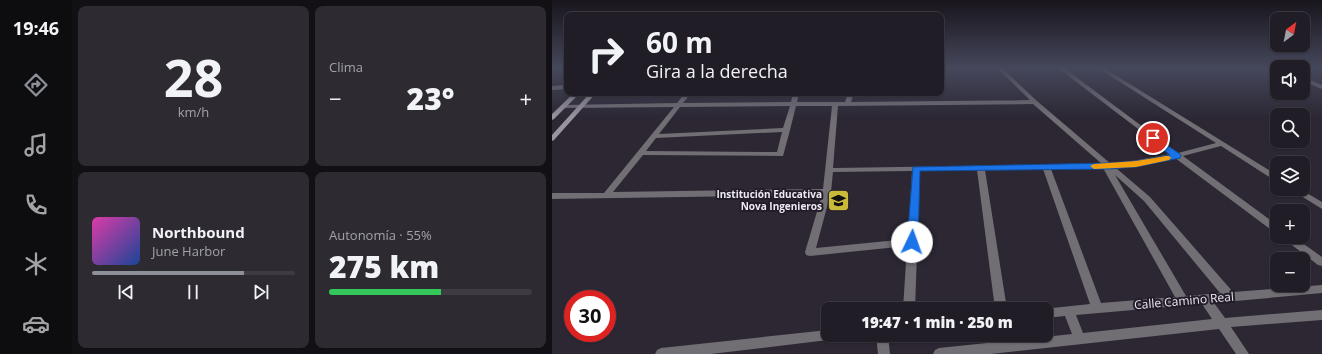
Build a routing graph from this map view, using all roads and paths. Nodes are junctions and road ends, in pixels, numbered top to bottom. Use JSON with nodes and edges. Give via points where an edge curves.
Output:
{"nodes":[{"id":1,"x":1017,"y":85,"type":"edge"},
{"id":2,"x":1082,"y":85,"type":"edge"},
{"id":3,"x":1127,"y":85,"type":"edge"},
{"id":4,"x":564,"y":87,"type":"edge"},
{"id":5,"x":552,"y":88,"type":"edge"},
{"id":6,"x":574,"y":96,"type":"edge"},
{"id":7,"x":590,"y":96,"type":"edge"},
{"id":8,"x":686,"y":96,"type":"edge"},
{"id":9,"x":795,"y":96,"type":"edge"},
{"id":10,"x":850,"y":96,"type":"edge"},
{"id":11,"x":1035,"y":102,"type":"junction"},
{"id":12,"x":835,"y":103,"type":"junction"},
{"id":13,"x":848,"y":103,"type":"junction"},
{"id":14,"x":679,"y":104,"type":"junction"},
{"id":15,"x":794,"y":104,"type":"junction"},
{"id":16,"x":564,"y":106,"type":"junction"},
{"id":17,"x":581,"y":106,"type":"junction"},
{"id":18,"x":552,"y":118,"type":"edge"},
{"id":19,"x":787,"y":130,"type":"junction"},
{"id":20,"x":654,"y":136,"type":"junction"},
{"id":21,"x":552,"y":139,"type":"edge"},
{"id":22,"x":1222,"y":144,"type":"junction"},
{"id":23,"x":641,"y":152,"type":"junction"},
{"id":24,"x":1177,"y":156,"type":"junction"},
{"id":25,"x":1107,"y":166,"type":"junction"},
{"id":26,"x":1046,"y":167,"type":"junction"},
{"id":27,"x":981,"y":168,"type":"junction"},
{"id":28,"x":916,"y":169,"type":"junction"},
{"id":29,"x":829,"y":170,"type":"junction"},
{"id":30,"x":1270,"y":174,"type":"edge"},
{"id":31,"x":827,"y":192,"type":"junction"},
{"id":32,"x":607,"y":195,"type":"junction"},
{"id":33,"x":552,"y":196,"type":"edge"},
{"id":34,"x":1306,"y":196,"type":"edge"},
{"id":35,"x":1322,"y":206,"type":"edge"},
{"id":36,"x":1270,"y":225,"type":"edge"},
{"id":37,"x":912,"y":242,"type":"junction"},
{"id":38,"x":1297,"y":244,"type":"edge"},
{"id":39,"x":1322,"y":262,"type":"edge"},
{"id":40,"x":1322,"y":289,"type":"edge"},
{"id":41,"x":1230,"y":297,"type":"junction"},
{"id":42,"x":1205,"y":299,"type":"junction"},
{"id":43,"x":1183,"y":301,"type":"junction"},
{"id":44,"x":909,"y":302,"type":"edge"},
{"id":45,"x":1000,"y":302,"type":"edge"},
{"id":46,"x":1097,"y":309,"type":"junction"},
{"id":47,"x":1069,"y":311,"type":"junction"},
{"id":48,"x":1053,"y":312,"type":"edge"},
{"id":49,"x":1322,"y":315,"type":"edge"},
{"id":50,"x":1222,"y":323,"type":"junction"},
{"id":51,"x":821,"y":336,"type":"edge"},
{"id":52,"x":1080,"y":339,"type":"junction"},
{"id":53,"x":883,"y":342,"type":"edge"},
{"id":54,"x":733,"y":350,"type":"edge"},
{"id":55,"x":661,"y":354,"type":"edge"},
{"id":56,"x":884,"y":354,"type":"edge"},
{"id":57,"x":939,"y":354,"type":"edge"},
{"id":58,"x":1243,"y":354,"type":"edge"}],
"edges":[{"from":1,"to":11,"type":"street"},
{"from":2,"to":24,"type":"street"},
{"from":3,"to":22,"type":"street"},
{"from":4,"to":5,"type":"street"},
{"from":6,"to":16,"type":"main road"},
{"from":7,"to":17,"type":"main road"},
{"from":8,"to":14,"type":"street"},
{"from":9,"to":15,"type":"street"},
{"from":10,"to":13,"type":"street"},
{"from":11,"to":13,"type":"street"},
{"from":11,"to":25,"type":"street"},
{"from":12,"to":13,"type":"street"},
{"from":12,"to":15,"type":"street"},
{"from":12,"to":29,"type":"street"},
{"from":14,"to":15,"type":"street"},
{"from":14,"to":17,"type":"street"},
{"from":14,"to":20,"type":"street"},
{"from":15,"to":19,"type":"street"},
{"from":16,"to":17,"type":"street"},
{"from":16,"to":18,"type":"main road"},
{"from":17,"to":21,"type":"main road"},
{"from":19,"to":20,"type":"street"},
{"from":19,"to":23,"type":"street","via":[[780,154]]},
{"from":20,"to":23,"type":"street"},
{"from":22,"to":24,"type":"street"},
{"from":22,"to":30,"type":"street"},
{"from":23,"to":32,"type":"street"},
{"from":24,"to":25,"type":"street","via":[[1136,164]]},
{"from":24,"to":36,"type":"street"},
{"from":25,"to":26,"type":"street"},
{"from":25,"to":41,"type":"street","via":[[1147,199]]},
{"from":25,"to":43,"type":"street"},
{"from":26,"to":27,"type":"street"},
{"from":26,"to":46,"type":"street"},
{"from":27,"to":28,"type":"street"},
{"from":27,"to":45,"type":"street"},
{"from":28,"to":29,"type":"street"},
{"from":28,"to":37,"type":"street"},
{"from":29,"to":31,"type":"street"},
{"from":31,"to":32,"type":"street"},
{"from":31,"to":37,"type":"street","via":[[810,252]]},
{"from":32,"to":33,"type":"street"},
{"from":34,"to":35,"type":"street"},
{"from":37,"to":44,"type":"street"},
{"from":38,"to":39,"type":"street"},
{"from":40,"to":41,"type":"street","name":"Calle Camino Real"},
{"from":41,"to":42,"type":"street","name":"Calle Camino Real"},
{"from":42,"to":43,"type":"street","name":"Calle Camino Real"},
{"from":42,"to":50,"type":"street"},
{"from":43,"to":46,"type":"street","name":"Calle Camino Real"},
{"from":46,"to":47,"type":"street","name":"Calle Camino Real"},
{"from":47,"to":48,"type":"street","name":"Calle Camino Real"},
{"from":47,"to":52,"type":"street"},
{"from":49,"to":50,"type":"street"},
{"from":50,"to":52,"type":"street"},
{"from":50,"to":58,"type":"street"},
{"from":51,"to":54,"type":"street"},
{"from":52,"to":57,"type":"street"},
{"from":53,"to":56,"type":"street"},
{"from":54,"to":55,"type":"street"}]}
